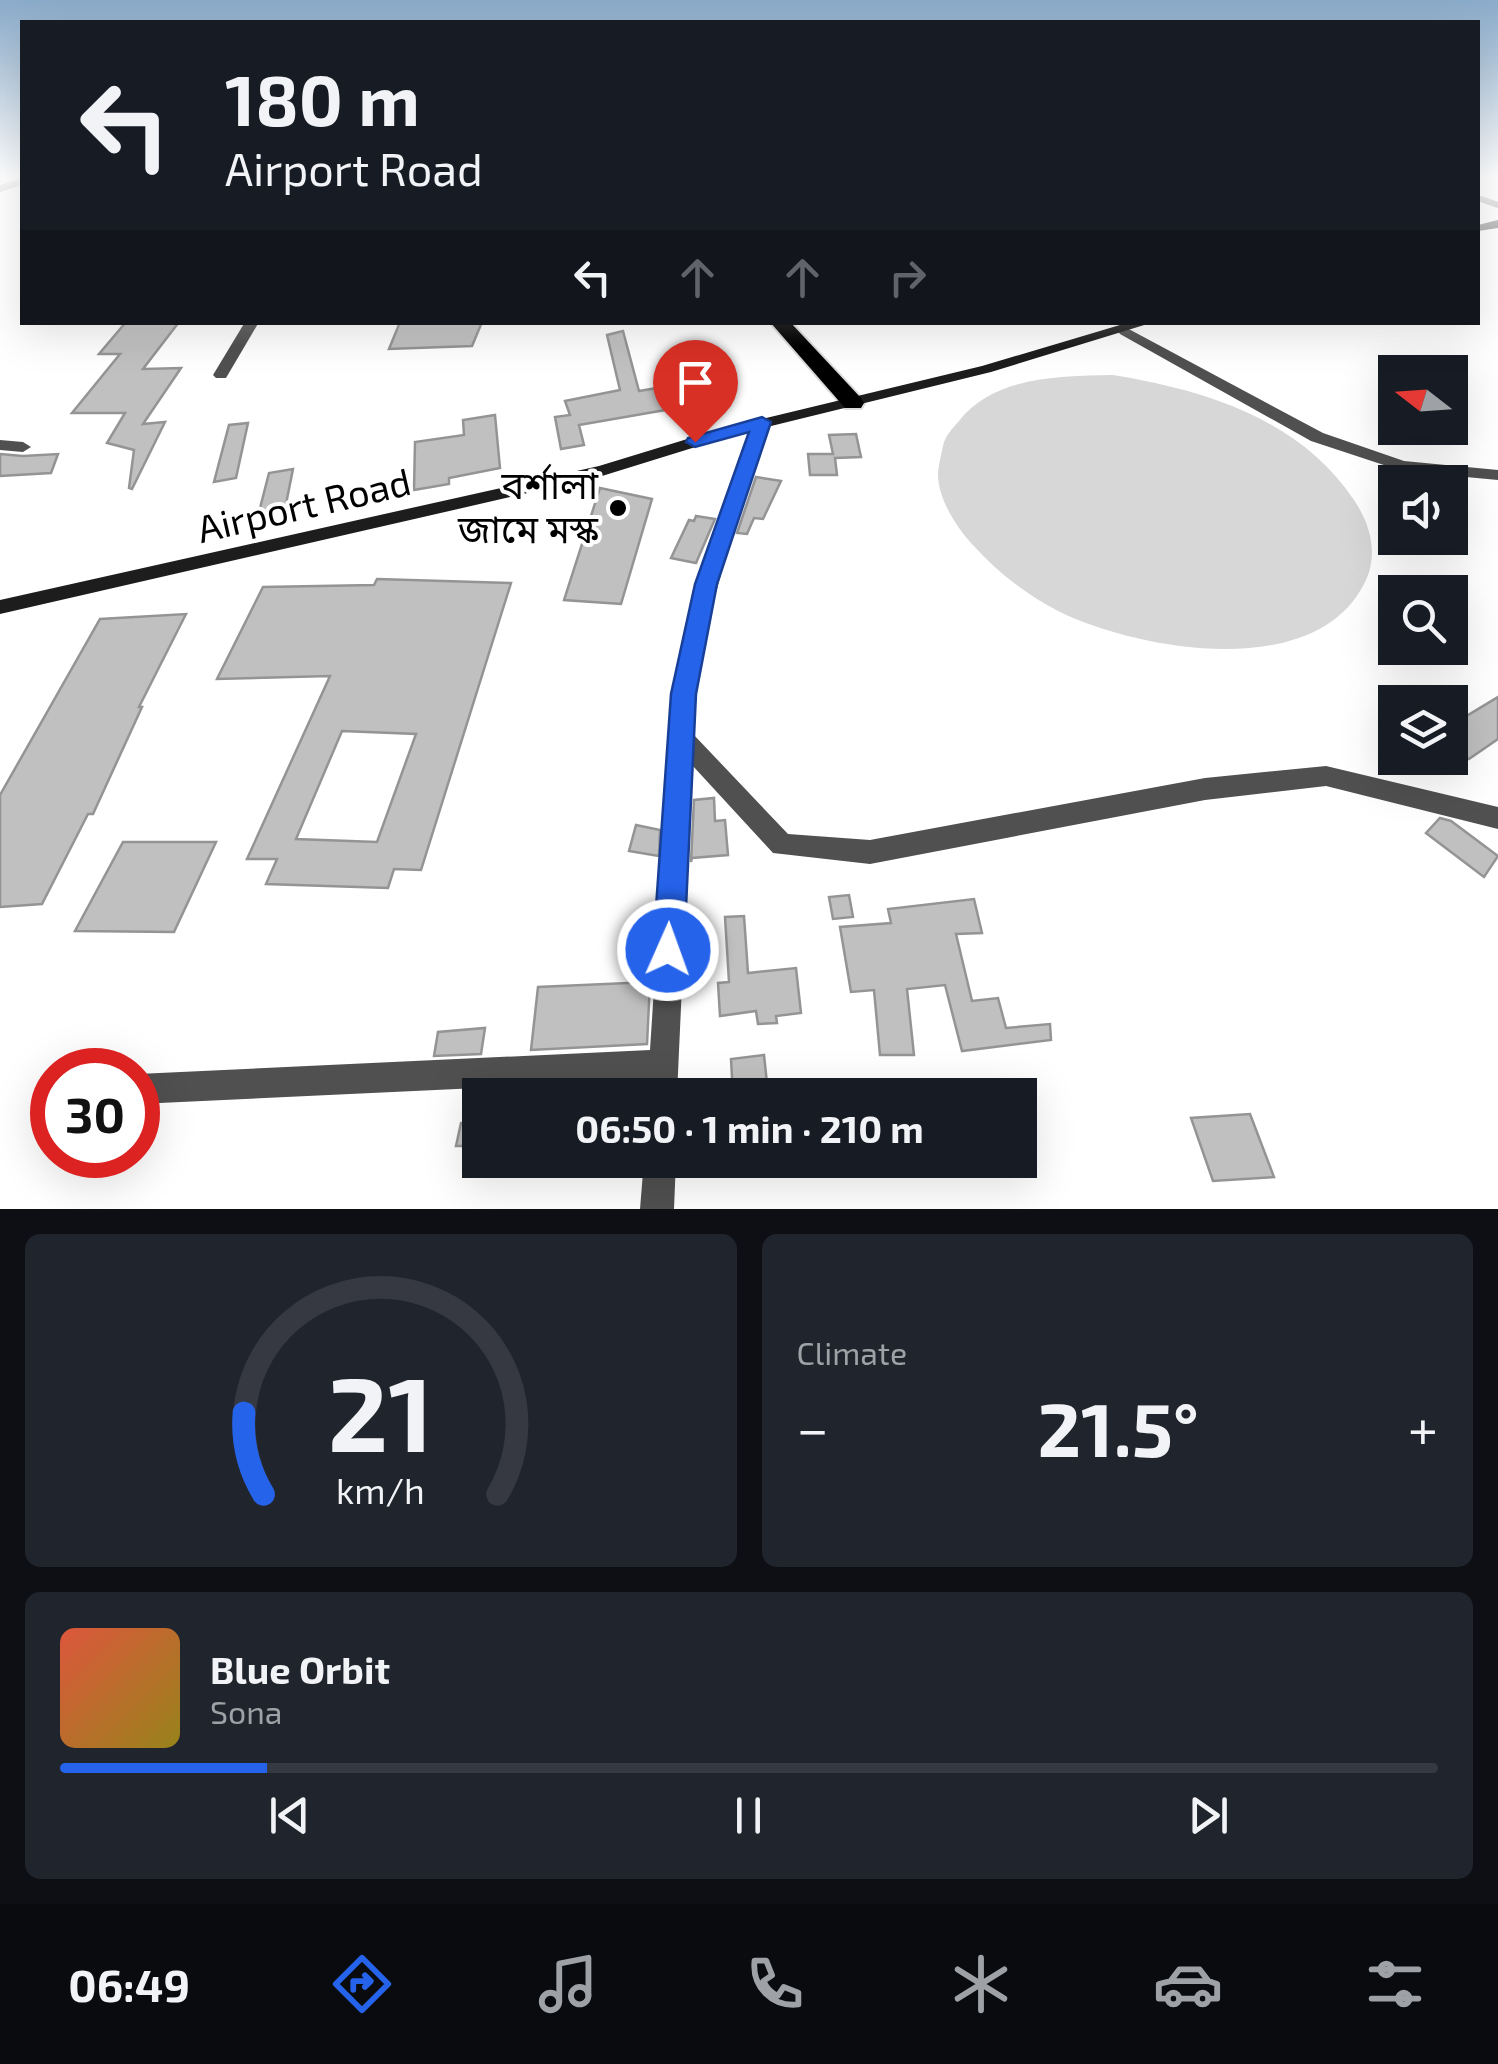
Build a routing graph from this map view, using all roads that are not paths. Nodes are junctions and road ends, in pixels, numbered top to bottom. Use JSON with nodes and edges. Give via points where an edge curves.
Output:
{"nodes":[{"id":1,"x":250,"y":325,"type":"edge"},
{"id":2,"x":782,"y":325,"type":"edge"},
{"id":3,"x":1137,"y":325,"type":"edge"},
{"id":4,"x":221,"y":375,"type":"dead end"},
{"id":5,"x":853,"y":403,"type":"junction"},
{"id":6,"x":762,"y":422,"type":"junction"},
{"id":7,"x":0,"y":445,"type":"edge"},
{"id":8,"x":23,"y":447,"type":"dead end"},
{"id":9,"x":1498,"y":475,"type":"edge"},
{"id":10,"x":0,"y":607,"type":"edge"},
{"id":11,"x":681,"y":737,"type":"junction"},
{"id":12,"x":1498,"y":818,"type":"edge"},
{"id":13,"x":664,"y":1064,"type":"junction"},
{"id":14,"x":663,"y":1078,"type":"edge"},
{"id":15,"x":160,"y":1088,"type":"edge"},
{"id":16,"x":659,"y":1178,"type":"edge"},
{"id":17,"x":658,"y":1209,"type":"edge"}],
"edges":[{"from":1,"to":4,"type":"street"},
{"from":2,"to":5,"type":"highway"},
{"from":3,"to":5,"type":"main road","name":"Airport Road"},
{"from":3,"to":9,"type":"street","via":[[1318,438],[1402,466]]},
{"from":5,"to":6,"type":"main road","name":"Airport Road"},
{"from":6,"to":10,"type":"main road","name":"Airport Road","via":[[602,471]]},
{"from":6,"to":11,"type":"street","via":[[706,584]]},
{"from":7,"to":8,"type":"street"},
{"from":11,"to":12,"type":"street","via":[[782,846],[870,852],[1204,788],[1326,776]]},
{"from":11,"to":13,"type":"street"},
{"from":13,"to":14,"type":"street"},
{"from":13,"to":15,"type":"street"},
{"from":16,"to":17,"type":"street"}]}
